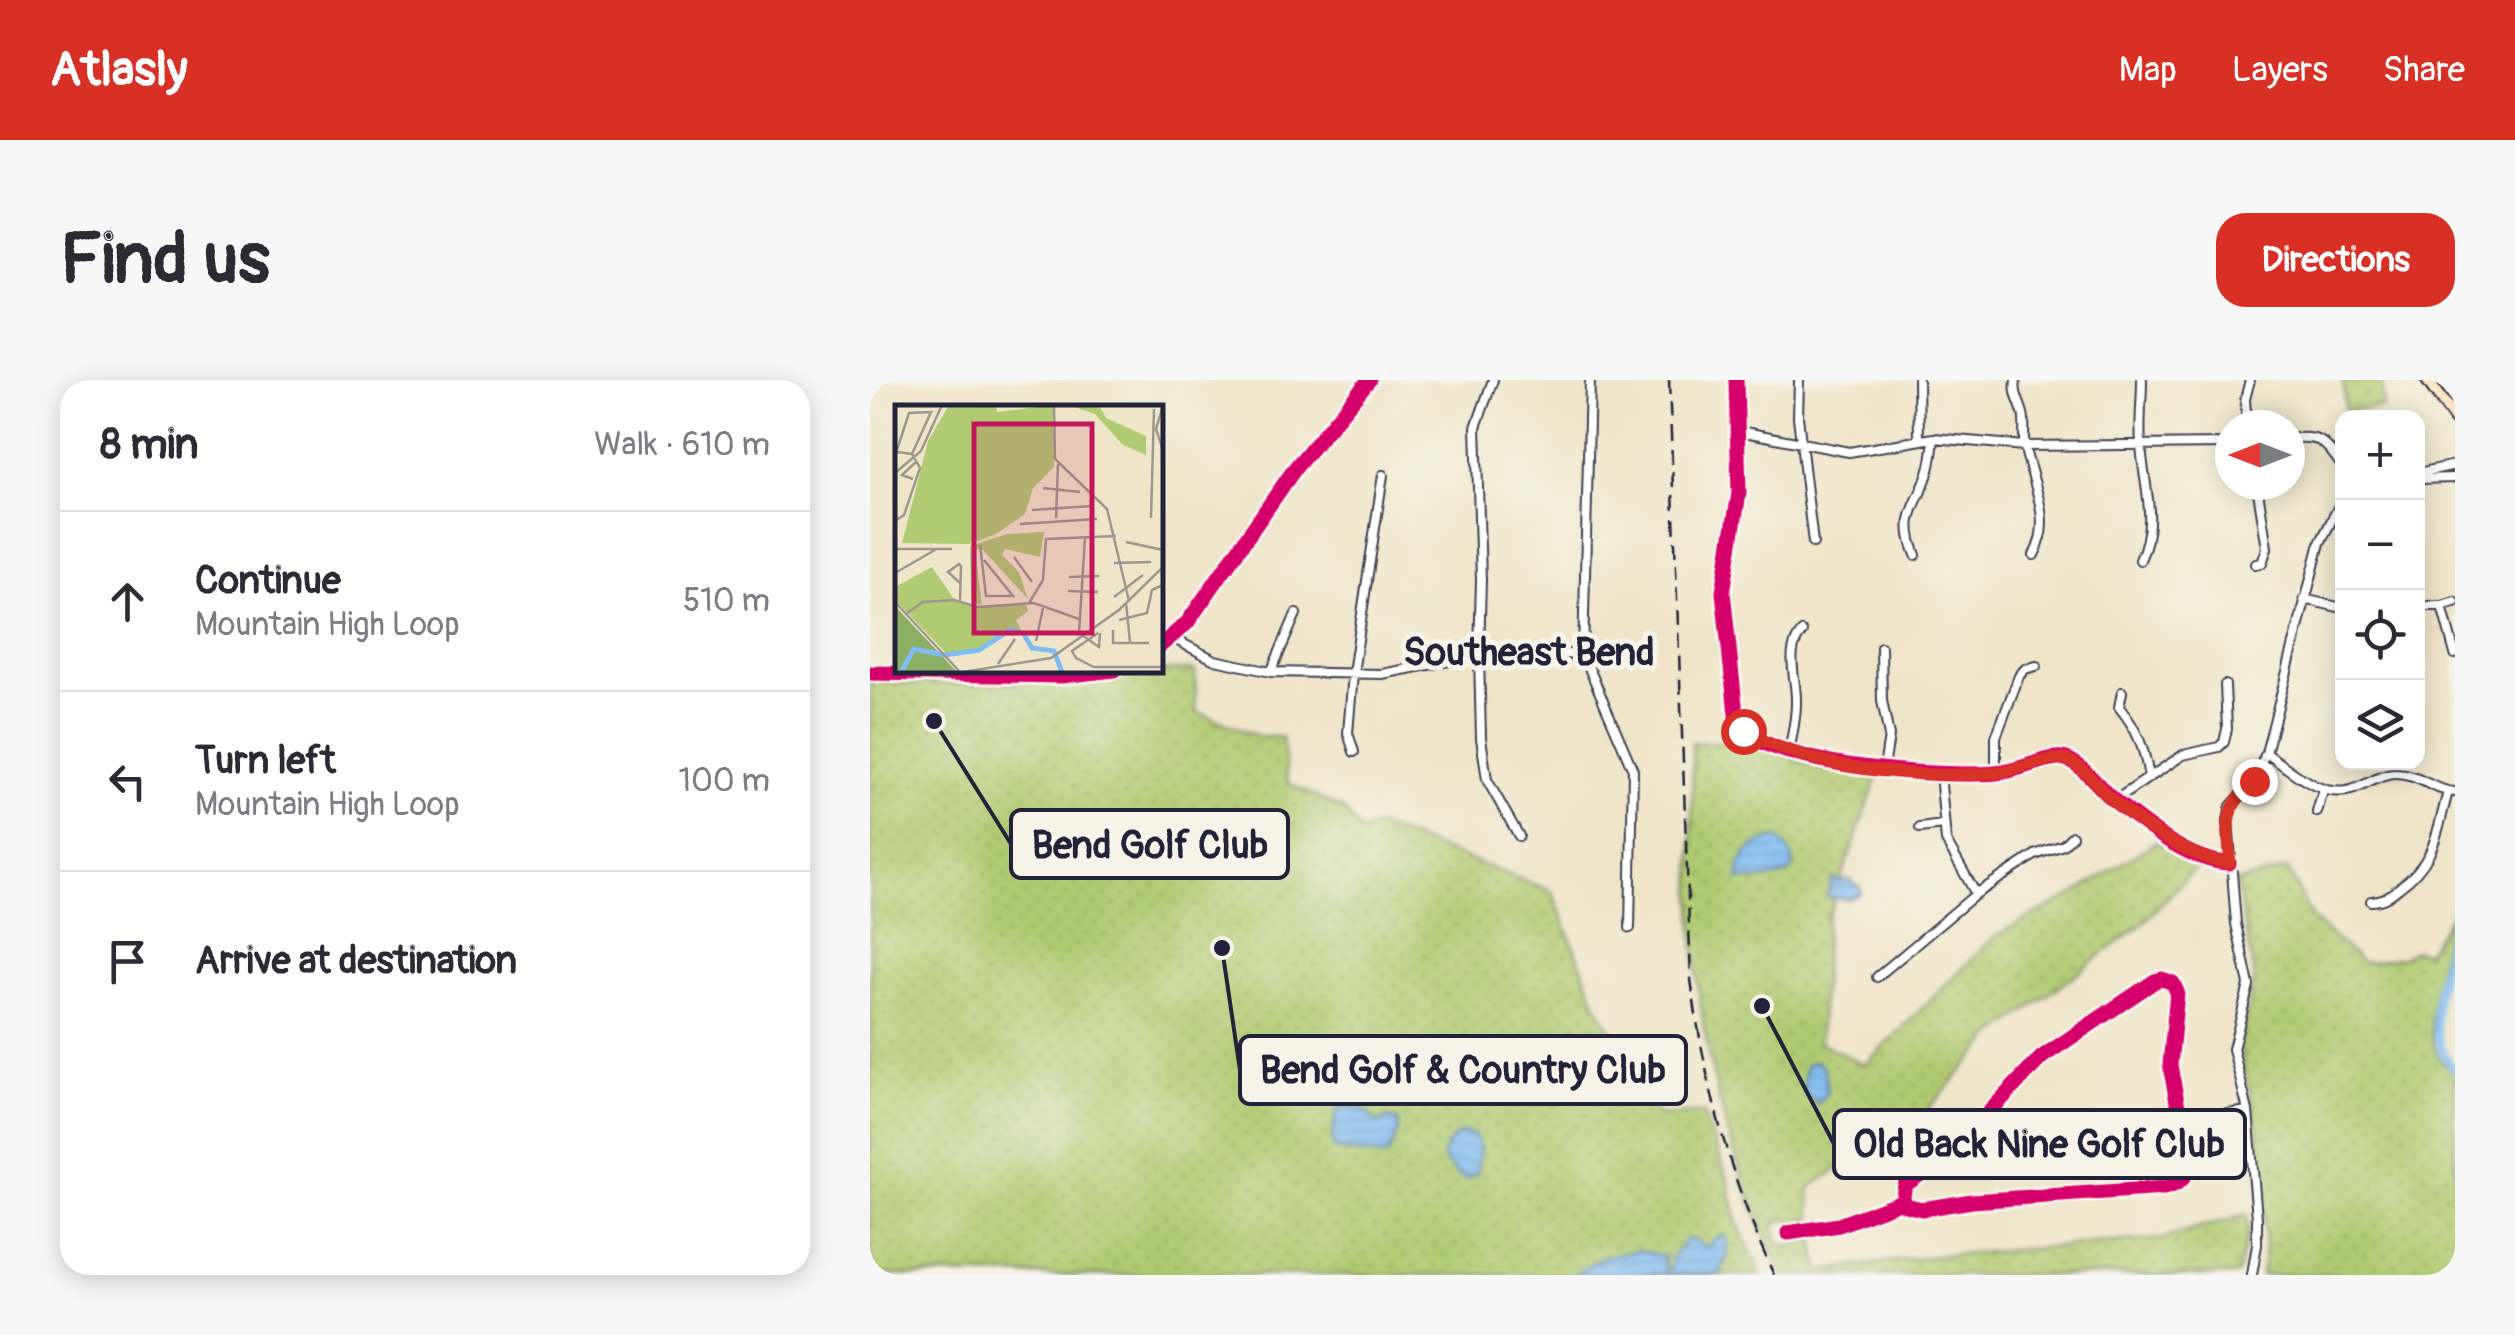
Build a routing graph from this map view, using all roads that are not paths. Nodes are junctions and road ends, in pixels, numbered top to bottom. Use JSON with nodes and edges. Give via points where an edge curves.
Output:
{"nodes":[{"id":1,"x":1369,"y":380,"type":"edge"},
{"id":2,"x":1493,"y":380,"type":"edge"},
{"id":3,"x":1590,"y":380,"type":"edge"},
{"id":4,"x":1736,"y":380,"type":"edge"},
{"id":5,"x":1799,"y":380,"type":"edge"},
{"id":6,"x":1918,"y":380,"type":"edge"},
{"id":7,"x":2016,"y":380,"type":"edge"},
{"id":8,"x":2142,"y":380,"type":"edge"},
{"id":9,"x":2250,"y":380,"type":"edge"},
{"id":10,"x":2427,"y":380,"type":"edge"},
{"id":11,"x":2246,"y":410,"type":"edge"},
{"id":12,"x":2455,"y":419,"type":"edge"},
{"id":13,"x":1739,"y":431,"type":"junction"},
{"id":14,"x":2305,"y":437,"type":"edge"},
{"id":15,"x":1919,"y":438,"type":"junction"},
{"id":16,"x":1934,"y":438,"type":"junction"},
{"id":17,"x":2140,"y":443,"type":"junction"},
{"id":18,"x":1801,"y":444,"type":"junction"},
{"id":19,"x":2215,"y":444,"type":"edge"},
{"id":20,"x":2024,"y":446,"type":"junction"},
{"id":21,"x":2335,"y":458,"type":"edge"},
{"id":22,"x":2455,"y":465,"type":"edge"},
{"id":23,"x":2425,"y":474,"type":"edge"},
{"id":24,"x":1384,"y":475,"type":"dead end"},
{"id":25,"x":2425,"y":476,"type":"edge"},
{"id":26,"x":2455,"y":478,"type":"edge"},
{"id":27,"x":2259,"y":500,"type":"edge"},
{"id":28,"x":2335,"y":514,"type":"edge"},
{"id":29,"x":1813,"y":543,"type":"dead end"},
{"id":30,"x":1916,"y":554,"type":"dead end"},
{"id":31,"x":2034,"y":555,"type":"dead end"},
{"id":32,"x":2140,"y":560,"type":"dead end"},
{"id":33,"x":2256,"y":564,"type":"dead end"},
{"id":34,"x":2304,"y":598,"type":"junction"},
{"id":35,"x":2455,"y":602,"type":"edge"},
{"id":36,"x":2335,"y":606,"type":"edge"},
{"id":37,"x":2425,"y":606,"type":"edge"},
{"id":38,"x":2442,"y":606,"type":"junction"},
{"id":39,"x":1296,"y":614,"type":"dead end"},
{"id":40,"x":1802,"y":632,"type":"dead end"},
{"id":41,"x":1172,"y":638,"type":"junction"},
{"id":42,"x":1162,"y":645,"type":"edge"},
{"id":43,"x":1881,"y":647,"type":"dead end"},
{"id":44,"x":1583,"y":654,"type":"junction"},
{"id":45,"x":2455,"y":654,"type":"edge"},
{"id":46,"x":1478,"y":655,"type":"junction"},
{"id":47,"x":2036,"y":666,"type":"dead end"},
{"id":48,"x":1096,"y":672,"type":"edge"},
{"id":49,"x":1271,"y":672,"type":"junction"},
{"id":50,"x":870,"y":673,"type":"edge"},
{"id":51,"x":1353,"y":673,"type":"junction"},
{"id":52,"x":2225,"y":685,"type":"dead end"},
{"id":53,"x":2122,"y":692,"type":"dead end"},
{"id":54,"x":1354,"y":752,"type":"dead end"},
{"id":55,"x":1790,"y":752,"type":"junction"},
{"id":56,"x":2266,"y":753,"type":"junction"},
{"id":57,"x":1884,"y":768,"type":"junction"},
{"id":58,"x":1940,"y":773,"type":"junction"},
{"id":59,"x":1996,"y":773,"type":"junction"},
{"id":60,"x":2149,"y":777,"type":"junction"},
{"id":61,"x":2323,"y":791,"type":"junction"},
{"id":62,"x":2451,"y":792,"type":"edge"},
{"id":63,"x":2114,"y":801,"type":"junction"},
{"id":64,"x":1942,"y":810,"type":"junction"},
{"id":65,"x":1952,"y":811,"type":"dead end"},
{"id":66,"x":2316,"y":812,"type":"dead end"},
{"id":67,"x":1943,"y":825,"type":"junction"},
{"id":68,"x":1920,"y":828,"type":"dead end"},
{"id":69,"x":1519,"y":836,"type":"dead end"},
{"id":70,"x":2072,"y":836,"type":"dead end"},
{"id":71,"x":2230,"y":863,"type":"junction"},
{"id":72,"x":1976,"y":894,"type":"junction"},
{"id":73,"x":2371,"y":901,"type":"dead end"},
{"id":74,"x":1630,"y":928,"type":"dead end"},
{"id":75,"x":1877,"y":977,"type":"dead end"},
{"id":76,"x":2248,"y":1111,"type":"junction"},
{"id":77,"x":2181,"y":1120,"type":"junction"},
{"id":78,"x":1902,"y":1200,"type":"junction"},
{"id":79,"x":1788,"y":1234,"type":"dead end"},
{"id":80,"x":2252,"y":1275,"type":"edge"}],
"edges":[{"from":1,"to":41,"type":"street","via":[[1296,467]]},
{"from":2,"to":46,"type":"street","via":[[1476,427]]},
{"from":3,"to":44,"type":"street"},
{"from":4,"to":13,"type":"street"},
{"from":5,"to":18,"type":"street"},
{"from":6,"to":15,"type":"street"},
{"from":7,"to":20,"type":"street"},
{"from":8,"to":17,"type":"street"},
{"from":9,"to":11,"type":"street"},
{"from":10,"to":12,"type":"street"},
{"from":13,"to":18,"type":"street"},
{"from":13,"to":55,"type":"street","via":[[1740,493],[1723,592],[1737,723]]},
{"from":14,"to":21,"type":"street","via":[[2320,440]]},
{"from":15,"to":16,"type":"street"},
{"from":15,"to":18,"type":"street","via":[[1861,452]]},
{"from":16,"to":20,"type":"street"},
{"from":16,"to":30,"type":"street","via":[[1929,472],[1908,520]]},
{"from":17,"to":19,"type":"street"},
{"from":17,"to":20,"type":"street"},
{"from":17,"to":32,"type":"street","via":[[2152,521]]},
{"from":18,"to":29,"type":"street"},
{"from":20,"to":31,"type":"street","via":[[2043,520]]},
{"from":22,"to":23,"type":"street"},
{"from":24,"to":51,"type":"street"},
{"from":25,"to":26,"type":"street"},
{"from":27,"to":33,"type":"street","via":[[2267,548]]},
{"from":28,"to":34,"type":"street"},
{"from":34,"to":36,"type":"street"},
{"from":34,"to":56,"type":"street"},
{"from":35,"to":38,"type":"street"},
{"from":37,"to":38,"type":"street"},
{"from":38,"to":45,"type":"street"},
{"from":39,"to":49,"type":"street"},
{"from":40,"to":55,"type":"street","via":[[1792,654]]},
{"from":41,"to":42,"type":"street"},
{"from":41,"to":49,"type":"street","via":[[1238,668]]},
{"from":43,"to":57,"type":"street","via":[[1889,736]]},
{"from":44,"to":46,"type":"street"},
{"from":44,"to":74,"type":"street","via":[[1633,770]]},
{"from":46,"to":51,"type":"street","via":[[1382,674]]},
{"from":46,"to":69,"type":"street","via":[[1487,780]]},
{"from":47,"to":59,"type":"street","via":[[2019,676],[1996,737]]},
{"from":48,"to":50,"type":"street"},
{"from":49,"to":51,"type":"street"},
{"from":51,"to":54,"type":"street","via":[[1348,734]]},
{"from":52,"to":60,"type":"street","via":[[2224,742]]},
{"from":53,"to":60,"type":"street","via":[[2119,707],[2136,728]]},
{"from":55,"to":57,"type":"street"},
{"from":56,"to":61,"type":"street"},
{"from":56,"to":71,"type":"street","via":[[2254,781],[2231,806]]},
{"from":57,"to":58,"type":"street"},
{"from":58,"to":59,"type":"street"},
{"from":58,"to":64,"type":"street"},
{"from":59,"to":63,"type":"street","via":[[2058,757],[2073,762]]},
{"from":60,"to":63,"type":"street"},
{"from":61,"to":62,"type":"street","via":[[2348,792],[2389,773],[2415,775]]},
{"from":61,"to":66,"type":"street"},
{"from":62,"to":73,"type":"street","via":[[2420,873],[2382,901]]},
{"from":63,"to":71,"type":"street","via":[[2192,854]]},
{"from":64,"to":65,"type":"street"},
{"from":64,"to":67,"type":"street"},
{"from":67,"to":68,"type":"street"},
{"from":67,"to":72,"type":"street","via":[[1955,862]]},
{"from":70,"to":72,"type":"street"},
{"from":71,"to":76,"type":"street","via":[[2249,985],[2233,1049]]},
{"from":72,"to":75,"type":"street"},
{"from":76,"to":77,"type":"street"},
{"from":76,"to":80,"type":"street","via":[[2257,1218]]},
{"from":77,"to":78,"type":"street","via":[[2188,1171],[2170,1186],[1922,1208]]},
{"from":77,"to":78,"type":"street","via":[[2170,1065],[2177,992],[2162,979],[2042,1057],[1947,1156],[1905,1185]]},
{"from":78,"to":79,"type":"street","via":[[1839,1225]]}]}
